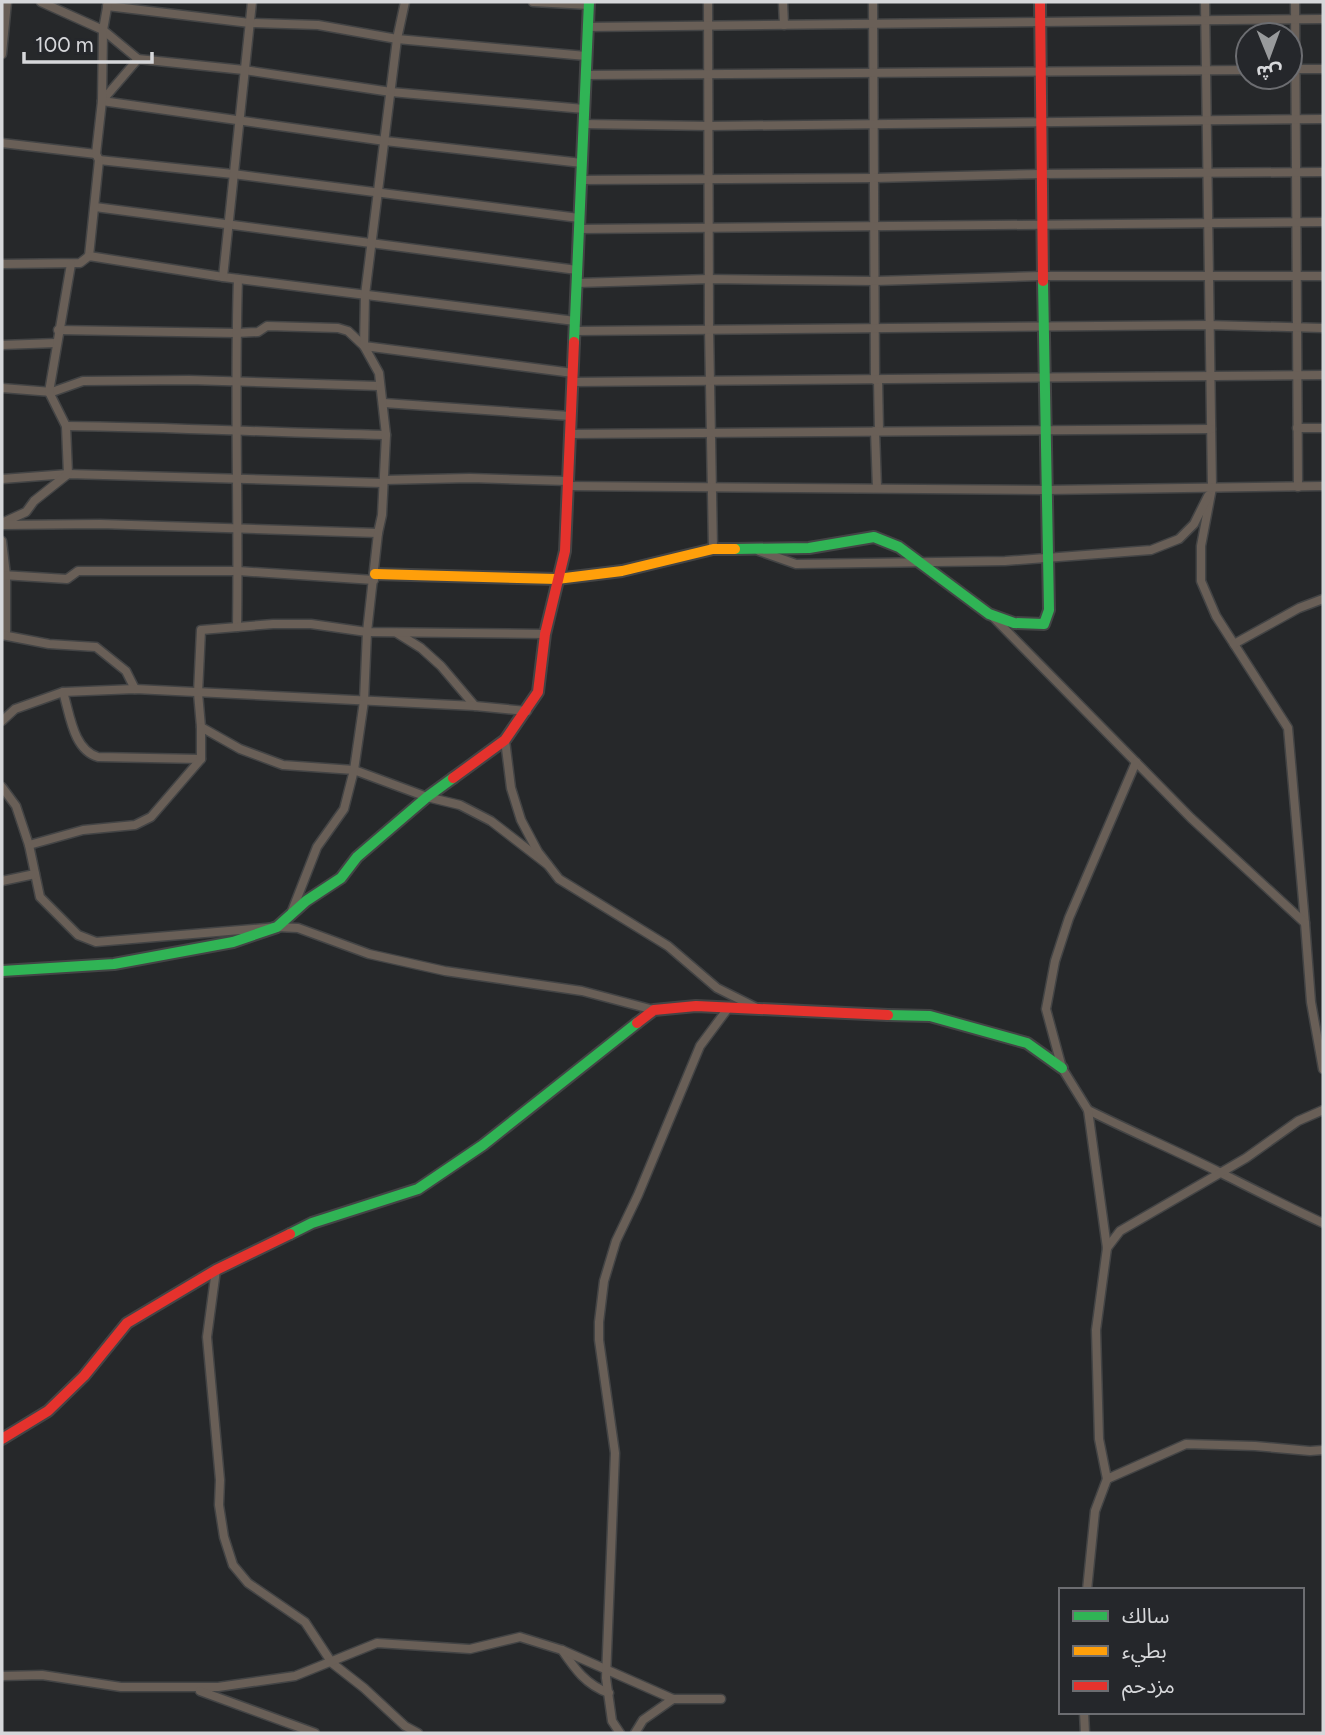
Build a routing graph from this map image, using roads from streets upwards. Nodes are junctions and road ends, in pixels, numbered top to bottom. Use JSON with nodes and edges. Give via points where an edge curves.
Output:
{"nodes":[{"id":1,"x":7,"y":2,"type":"edge"},
{"id":2,"x":41,"y":2,"type":"edge"},
{"id":3,"x":252,"y":2,"type":"edge"},
{"id":4,"x":405,"y":2,"type":"edge"},
{"id":5,"x":533,"y":2,"type":"edge"},
{"id":6,"x":708,"y":2,"type":"edge"},
{"id":7,"x":783,"y":2,"type":"edge"},
{"id":8,"x":873,"y":2,"type":"edge"},
{"id":9,"x":1040,"y":2,"type":"edge"},
{"id":10,"x":1205,"y":2,"type":"edge"},
{"id":11,"x":1295,"y":2,"type":"edge"},
{"id":12,"x":589,"y":3,"type":"edge"},
{"id":13,"x":108,"y":4,"type":"edge"},
{"id":14,"x":1295,"y":19,"type":"junction"},
{"id":15,"x":1323,"y":19,"type":"edge"},
{"id":16,"x":1206,"y":20,"type":"junction"},
{"id":17,"x":1039,"y":22,"type":"junction"},
{"id":18,"x":250,"y":23,"type":"junction"},
{"id":19,"x":873,"y":24,"type":"junction"},
{"id":20,"x":784,"y":25,"type":"junction"},
{"id":21,"x":708,"y":26,"type":"junction"},
{"id":22,"x":587,"y":27,"type":"junction"},
{"id":23,"x":103,"y":30,"type":"junction"},
{"id":24,"x":397,"y":39,"type":"junction"},
{"id":25,"x":2,"y":54,"type":"edge"},
{"id":26,"x":586,"y":56,"type":"junction"},
{"id":27,"x":138,"y":59,"type":"junction"},
{"id":28,"x":1304,"y":69,"type":"edge"},
{"id":29,"x":1323,"y":69,"type":"edge"},
{"id":30,"x":244,"y":70,"type":"junction"},
{"id":31,"x":1207,"y":70,"type":"junction"},
{"id":32,"x":1234,"y":70,"type":"edge"},
{"id":33,"x":1039,"y":71,"type":"junction"},
{"id":34,"x":873,"y":73,"type":"junction"},
{"id":35,"x":585,"y":75,"type":"junction"},
{"id":36,"x":708,"y":75,"type":"junction"},
{"id":37,"x":1293,"y":91,"type":"edge"},
{"id":38,"x":391,"y":92,"type":"junction"},
{"id":39,"x":102,"y":101,"type":"junction"},
{"id":40,"x":583,"y":109,"type":"junction"},
{"id":41,"x":1323,"y":118,"type":"edge"},
{"id":42,"x":1295,"y":119,"type":"junction"},
{"id":43,"x":1207,"y":120,"type":"junction"},
{"id":44,"x":240,"y":122,"type":"junction"},
{"id":45,"x":1041,"y":122,"type":"junction"},
{"id":46,"x":583,"y":124,"type":"junction"},
{"id":47,"x":874,"y":124,"type":"junction"},
{"id":48,"x":709,"y":126,"type":"junction"},
{"id":49,"x":384,"y":141,"type":"junction"},
{"id":50,"x":2,"y":144,"type":"edge"},
{"id":51,"x":98,"y":157,"type":"junction"},
{"id":52,"x":582,"y":163,"type":"junction"},
{"id":53,"x":1323,"y":172,"type":"edge"},
{"id":54,"x":1296,"y":173,"type":"junction"},
{"id":55,"x":233,"y":174,"type":"junction"},
{"id":56,"x":1041,"y":174,"type":"junction"},
{"id":57,"x":1208,"y":174,"type":"junction"},
{"id":58,"x":874,"y":178,"type":"junction"},
{"id":59,"x":581,"y":180,"type":"junction"},
{"id":60,"x":710,"y":180,"type":"junction"},
{"id":61,"x":377,"y":193,"type":"junction"},
{"id":62,"x":95,"y":207,"type":"junction"},
{"id":63,"x":1296,"y":222,"type":"junction"},
{"id":64,"x":1323,"y":222,"type":"edge"},
{"id":65,"x":1208,"y":223,"type":"junction"},
{"id":66,"x":579,"y":224,"type":"junction"},
{"id":67,"x":228,"y":225,"type":"junction"},
{"id":68,"x":1040,"y":225,"type":"junction"},
{"id":69,"x":874,"y":227,"type":"junction"},
{"id":70,"x":710,"y":229,"type":"junction"},
{"id":71,"x":372,"y":243,"type":"junction"},
{"id":72,"x":89,"y":256,"type":"junction"},
{"id":73,"x":2,"y":264,"type":"edge"},
{"id":74,"x":71,"y":264,"type":"junction"},
{"id":75,"x":577,"y":270,"type":"junction"},
{"id":76,"x":1041,"y":276,"type":"junction"},
{"id":77,"x":1296,"y":276,"type":"junction"},
{"id":78,"x":1323,"y":276,"type":"edge"},
{"id":79,"x":223,"y":277,"type":"junction"},
{"id":80,"x":1209,"y":277,"type":"junction"},
{"id":81,"x":238,"y":279,"type":"junction"},
{"id":82,"x":709,"y":279,"type":"junction"},
{"id":83,"x":874,"y":281,"type":"junction"},
{"id":84,"x":576,"y":283,"type":"junction"},
{"id":85,"x":365,"y":295,"type":"junction"},
{"id":86,"x":1208,"y":325,"type":"junction"},
{"id":87,"x":575,"y":326,"type":"junction"},
{"id":88,"x":709,"y":328,"type":"junction"},
{"id":89,"x":875,"y":328,"type":"junction"},
{"id":90,"x":1045,"y":328,"type":"junction"},
{"id":91,"x":1297,"y":328,"type":"junction"},
{"id":92,"x":1323,"y":328,"type":"edge"},
{"id":93,"x":58,"y":330,"type":"junction"},
{"id":94,"x":236,"y":333,"type":"junction"},
{"id":95,"x":56,"y":343,"type":"junction"},
{"id":96,"x":2,"y":345,"type":"edge"},
{"id":97,"x":364,"y":346,"type":"junction"},
{"id":98,"x":1297,"y":375,"type":"junction"},
{"id":99,"x":1323,"y":375,"type":"edge"},
{"id":100,"x":1211,"y":376,"type":"junction"},
{"id":101,"x":573,"y":377,"type":"junction"},
{"id":102,"x":1044,"y":378,"type":"junction"},
{"id":103,"x":877,"y":380,"type":"junction"},
{"id":104,"x":236,"y":382,"type":"junction"},
{"id":105,"x":711,"y":382,"type":"junction"},
{"id":106,"x":379,"y":386,"type":"junction"},
{"id":107,"x":2,"y":388,"type":"edge"},
{"id":108,"x":49,"y":392,"type":"junction"},
{"id":109,"x":384,"y":403,"type":"junction"},
{"id":110,"x":570,"y":416,"type":"junction"},
{"id":111,"x":66,"y":426,"type":"junction"},
{"id":112,"x":1297,"y":428,"type":"junction"},
{"id":113,"x":1323,"y":428,"type":"edge"},
{"id":114,"x":1211,"y":429,"type":"junction"},
{"id":115,"x":877,"y":431,"type":"junction"},
{"id":116,"x":1045,"y":431,"type":"junction"},
{"id":117,"x":238,"y":432,"type":"junction"},
{"id":118,"x":712,"y":434,"type":"junction"},
{"id":119,"x":386,"y":435,"type":"junction"},
{"id":120,"x":570,"y":435,"type":"junction"},
{"id":121,"x":68,"y":474,"type":"junction"},
{"id":122,"x":238,"y":478,"type":"junction"},
{"id":123,"x":2,"y":479,"type":"edge"},
{"id":124,"x":383,"y":481,"type":"junction"},
{"id":125,"x":568,"y":484,"type":"junction"},
{"id":126,"x":1323,"y":486,"type":"edge"},
{"id":127,"x":1298,"y":487,"type":"junction"},
{"id":128,"x":877,"y":488,"type":"junction"},
{"id":129,"x":1212,"y":488,"type":"junction"},
{"id":130,"x":713,"y":489,"type":"junction"},
{"id":131,"x":1045,"y":489,"type":"junction"},
{"id":132,"x":2,"y":524,"type":"edge"},
{"id":133,"x":238,"y":528,"type":"junction"},
{"id":134,"x":378,"y":533,"type":"junction"},
{"id":135,"x":2,"y":541,"type":"edge"},
{"id":136,"x":749,"y":548,"type":"junction"},
{"id":137,"x":713,"y":549,"type":"junction"},
{"id":138,"x":1047,"y":559,"type":"junction"},
{"id":139,"x":919,"y":562,"type":"junction"},
{"id":140,"x":238,"y":571,"type":"junction"},
{"id":141,"x":4,"y":575,"type":"edge"},
{"id":142,"x":375,"y":577,"type":"junction"},
{"id":143,"x":557,"y":579,"type":"junction"},
{"id":144,"x":1323,"y":598,"type":"edge"},
{"id":145,"x":989,"y":614,"type":"junction"},
{"id":146,"x":237,"y":626,"type":"junction"},
{"id":147,"x":368,"y":632,"type":"junction"},
{"id":148,"x":397,"y":633,"type":"junction"},
{"id":149,"x":545,"y":634,"type":"junction"},
{"id":150,"x":4,"y":635,"type":"edge"},
{"id":151,"x":1234,"y":644,"type":"junction"},
{"id":152,"x":135,"y":689,"type":"junction"},
{"id":153,"x":63,"y":692,"type":"junction"},
{"id":154,"x":198,"y":693,"type":"junction"},
{"id":155,"x":364,"y":701,"type":"junction"},
{"id":156,"x":475,"y":706,"type":"junction"},
{"id":157,"x":527,"y":711,"type":"junction"},
{"id":158,"x":2,"y":721,"type":"edge"},
{"id":159,"x":201,"y":727,"type":"junction"},
{"id":160,"x":505,"y":740,"type":"junction"},
{"id":161,"x":201,"y":759,"type":"junction"},
{"id":162,"x":1136,"y":762,"type":"junction"},
{"id":163,"x":354,"y":770,"type":"junction"},
{"id":164,"x":2,"y":787,"type":"edge"},
{"id":165,"x":427,"y":797,"type":"junction"},
{"id":166,"x":2,"y":800,"type":"edge"},
{"id":167,"x":16,"y":806,"type":"junction"},
{"id":168,"x":29,"y":845,"type":"junction"},
{"id":169,"x":548,"y":865,"type":"junction"},
{"id":170,"x":35,"y":874,"type":"junction"},
{"id":171,"x":2,"y":881,"type":"edge"},
{"id":172,"x":291,"y":914,"type":"junction"},
{"id":173,"x":1305,"y":923,"type":"junction"},
{"id":174,"x":277,"y":927,"type":"junction"},
{"id":175,"x":2,"y":971,"type":"edge"},
{"id":176,"x":729,"y":1007,"type":"junction"},
{"id":177,"x":757,"y":1008,"type":"junction"},
{"id":178,"x":654,"y":1010,"type":"junction"},
{"id":179,"x":1062,"y":1068,"type":"junction"},
{"id":180,"x":1323,"y":1069,"type":"edge"},
{"id":181,"x":1088,"y":1110,"type":"junction"},
{"id":182,"x":1323,"y":1110,"type":"edge"},
{"id":183,"x":1221,"y":1172,"type":"junction"},
{"id":184,"x":1323,"y":1223,"type":"edge"},
{"id":185,"x":1107,"y":1248,"type":"junction"},
{"id":186,"x":216,"y":1270,"type":"junction"},
{"id":187,"x":2,"y":1439,"type":"edge"},
{"id":188,"x":1323,"y":1450,"type":"edge"},
{"id":189,"x":1107,"y":1479,"type":"junction"},
{"id":190,"x":1087,"y":1588,"type":"edge"},
{"id":191,"x":562,"y":1650,"type":"junction"},
{"id":192,"x":332,"y":1662,"type":"junction"},
{"id":193,"x":607,"y":1670,"type":"junction"},
{"id":194,"x":2,"y":1676,"type":"edge"},
{"id":195,"x":190,"y":1688,"type":"junction"},
{"id":196,"x":608,"y":1693,"type":"junction"},
{"id":197,"x":673,"y":1699,"type":"junction"},
{"id":198,"x":721,"y":1699,"type":"dead end"},
{"id":199,"x":1084,"y":1714,"type":"edge"},
{"id":200,"x":315,"y":1733,"type":"edge"},
{"id":201,"x":418,"y":1733,"type":"edge"},
{"id":202,"x":620,"y":1733,"type":"edge"},
{"id":203,"x":635,"y":1733,"type":"edge"},
{"id":204,"x":1085,"y":1733,"type":"edge"}],
"edges":[{"from":1,"to":25,"type":"street"},
{"from":2,"to":23,"type":"street"},
{"from":3,"to":18,"type":"street"},
{"from":4,"to":24,"type":"street"},
{"from":5,"to":12,"type":"street"},
{"from":6,"to":21,"type":"street"},
{"from":7,"to":20,"type":"street"},
{"from":8,"to":19,"type":"street"},
{"from":9,"to":17,"type":"street"},
{"from":10,"to":16,"type":"street"},
{"from":11,"to":14,"type":"street"},
{"from":12,"to":22,"type":"street"},
{"from":13,"to":18,"type":"street"},
{"from":13,"to":23,"type":"street"},
{"from":14,"to":15,"type":"street"},
{"from":14,"to":16,"type":"street"},
{"from":16,"to":17,"type":"street"},
{"from":16,"to":31,"type":"street"},
{"from":17,"to":19,"type":"street"},
{"from":17,"to":33,"type":"street"},
{"from":18,"to":24,"type":"street","via":[[318,25]]},
{"from":18,"to":30,"type":"street"},
{"from":19,"to":20,"type":"street"},
{"from":19,"to":34,"type":"street"},
{"from":20,"to":21,"type":"street"},
{"from":21,"to":22,"type":"street"},
{"from":21,"to":36,"type":"street"},
{"from":22,"to":26,"type":"street"},
{"from":23,"to":27,"type":"street"},
{"from":23,"to":39,"type":"street"},
{"from":24,"to":26,"type":"street"},
{"from":24,"to":38,"type":"street"},
{"from":26,"to":35,"type":"street"},
{"from":27,"to":30,"type":"street"},
{"from":27,"to":39,"type":"street"},
{"from":28,"to":29,"type":"street"},
{"from":30,"to":38,"type":"street"},
{"from":30,"to":44,"type":"street"},
{"from":31,"to":32,"type":"street"},
{"from":31,"to":33,"type":"street"},
{"from":31,"to":43,"type":"street"},
{"from":33,"to":34,"type":"street"},
{"from":33,"to":45,"type":"street"},
{"from":34,"to":36,"type":"street"},
{"from":34,"to":47,"type":"street"},
{"from":35,"to":36,"type":"street"},
{"from":35,"to":40,"type":"street"},
{"from":36,"to":48,"type":"street"},
{"from":37,"to":42,"type":"street"},
{"from":38,"to":40,"type":"street"},
{"from":38,"to":49,"type":"street"},
{"from":39,"to":44,"type":"street"},
{"from":39,"to":51,"type":"street"},
{"from":40,"to":46,"type":"street"},
{"from":41,"to":42,"type":"street"},
{"from":42,"to":43,"type":"street"},
{"from":42,"to":54,"type":"street"},
{"from":43,"to":45,"type":"street"},
{"from":43,"to":57,"type":"street"},
{"from":44,"to":49,"type":"street"},
{"from":44,"to":55,"type":"street"},
{"from":45,"to":47,"type":"street"},
{"from":45,"to":56,"type":"street"},
{"from":46,"to":48,"type":"street"},
{"from":46,"to":52,"type":"street"},
{"from":47,"to":48,"type":"street"},
{"from":47,"to":58,"type":"street"},
{"from":48,"to":60,"type":"street"},
{"from":49,"to":52,"type":"street"},
{"from":49,"to":61,"type":"street"},
{"from":50,"to":51,"type":"street"},
{"from":51,"to":55,"type":"street"},
{"from":51,"to":62,"type":"street"},
{"from":52,"to":59,"type":"street"},
{"from":53,"to":54,"type":"street"},
{"from":54,"to":57,"type":"street"},
{"from":54,"to":63,"type":"street"},
{"from":55,"to":61,"type":"street"},
{"from":55,"to":67,"type":"street"},
{"from":56,"to":57,"type":"street"},
{"from":56,"to":58,"type":"street"},
{"from":56,"to":68,"type":"street"},
{"from":57,"to":65,"type":"street"},
{"from":58,"to":60,"type":"street"},
{"from":58,"to":69,"type":"street"},
{"from":59,"to":60,"type":"street"},
{"from":59,"to":66,"type":"street"},
{"from":60,"to":70,"type":"street"},
{"from":61,"to":66,"type":"street"},
{"from":61,"to":71,"type":"street"},
{"from":62,"to":67,"type":"street"},
{"from":62,"to":72,"type":"street"},
{"from":63,"to":64,"type":"street"},
{"from":63,"to":65,"type":"street"},
{"from":63,"to":77,"type":"street"},
{"from":65,"to":68,"type":"street"},
{"from":65,"to":80,"type":"street"},
{"from":66,"to":70,"type":"street"},
{"from":66,"to":75,"type":"street"},
{"from":67,"to":71,"type":"street"},
{"from":67,"to":79,"type":"street"},
{"from":68,"to":69,"type":"street"},
{"from":68,"to":76,"type":"street"},
{"from":69,"to":70,"type":"street"},
{"from":69,"to":83,"type":"street"},
{"from":70,"to":82,"type":"street"},
{"from":71,"to":75,"type":"street"},
{"from":71,"to":85,"type":"street"},
{"from":72,"to":74,"type":"street"},
{"from":72,"to":79,"type":"street"},
{"from":73,"to":74,"type":"street"},
{"from":74,"to":93,"type":"street"},
{"from":75,"to":84,"type":"street"},
{"from":76,"to":80,"type":"street"},
{"from":76,"to":83,"type":"street"},
{"from":76,"to":90,"type":"street"},
{"from":77,"to":78,"type":"street"},
{"from":77,"to":80,"type":"street"},
{"from":77,"to":91,"type":"street"},
{"from":79,"to":81,"type":"street"},
{"from":80,"to":86,"type":"street"},
{"from":81,"to":85,"type":"street"},
{"from":81,"to":94,"type":"street"},
{"from":82,"to":83,"type":"street"},
{"from":82,"to":84,"type":"street"},
{"from":82,"to":88,"type":"street"},
{"from":83,"to":89,"type":"street"},
{"from":84,"to":87,"type":"street"},
{"from":85,"to":87,"type":"street"},
{"from":85,"to":97,"type":"street"},
{"from":86,"to":90,"type":"street"},
{"from":86,"to":91,"type":"street"},
{"from":86,"to":100,"type":"street"},
{"from":87,"to":88,"type":"street"},
{"from":87,"to":101,"type":"street"},
{"from":88,"to":89,"type":"street"},
{"from":88,"to":105,"type":"street"},
{"from":89,"to":90,"type":"street"},
{"from":89,"to":103,"type":"street"},
{"from":90,"to":102,"type":"street"},
{"from":91,"to":92,"type":"street"},
{"from":91,"to":98,"type":"street"},
{"from":93,"to":94,"type":"street"},
{"from":93,"to":95,"type":"street"},
{"from":94,"to":97,"type":"street","via":[[258,332],[267,326],[338,328]]},
{"from":94,"to":104,"type":"street"},
{"from":95,"to":96,"type":"street"},
{"from":95,"to":108,"type":"street"},
{"from":97,"to":101,"type":"street"},
{"from":97,"to":106,"type":"street","via":[[379,373]]},
{"from":98,"to":99,"type":"street"},
{"from":98,"to":100,"type":"street"},
{"from":98,"to":112,"type":"street"},
{"from":100,"to":102,"type":"street"},
{"from":100,"to":114,"type":"street"},
{"from":101,"to":105,"type":"street"},
{"from":101,"to":110,"type":"street"},
{"from":102,"to":103,"type":"street"},
{"from":102,"to":116,"type":"street"},
{"from":103,"to":105,"type":"street"},
{"from":103,"to":115,"type":"street"},
{"from":104,"to":106,"type":"street"},
{"from":104,"to":108,"type":"street","via":[[83,381]]},
{"from":104,"to":117,"type":"street"},
{"from":105,"to":118,"type":"street"},
{"from":106,"to":109,"type":"street"},
{"from":107,"to":108,"type":"street"},
{"from":108,"to":111,"type":"street"},
{"from":109,"to":110,"type":"street"},
{"from":109,"to":119,"type":"street"},
{"from":110,"to":120,"type":"street"},
{"from":111,"to":117,"type":"street"},
{"from":111,"to":121,"type":"street"},
{"from":112,"to":113,"type":"street"},
{"from":112,"to":127,"type":"street"},
{"from":114,"to":116,"type":"street"},
{"from":114,"to":129,"type":"street"},
{"from":115,"to":116,"type":"street"},
{"from":115,"to":118,"type":"street"},
{"from":115,"to":128,"type":"street"},
{"from":116,"to":131,"type":"street"},
{"from":117,"to":119,"type":"street"},
{"from":117,"to":122,"type":"street"},
{"from":118,"to":120,"type":"street"},
{"from":118,"to":130,"type":"street"},
{"from":119,"to":124,"type":"street"},
{"from":120,"to":125,"type":"street"},
{"from":121,"to":122,"type":"street"},
{"from":121,"to":123,"type":"street"},
{"from":121,"to":132,"type":"street","via":[[26,512]]},
{"from":122,"to":124,"type":"street"},
{"from":122,"to":133,"type":"street"},
{"from":124,"to":125,"type":"street","via":[[470,478]]},
{"from":124,"to":134,"type":"street"},
{"from":125,"to":130,"type":"street"},
{"from":125,"to":143,"type":"street","via":[[565,551]]},
{"from":126,"to":127,"type":"street"},
{"from":127,"to":129,"type":"street"},
{"from":128,"to":130,"type":"street"},
{"from":128,"to":131,"type":"street"},
{"from":129,"to":131,"type":"street"},
{"from":129,"to":138,"type":"street","via":[[1194,524],[1179,539],[1151,550]]},
{"from":129,"to":151,"type":"street","via":[[1201,546],[1201,581]]},
{"from":130,"to":137,"type":"street"},
{"from":131,"to":138,"type":"street"},
{"from":132,"to":133,"type":"street"},
{"from":133,"to":134,"type":"street"},
{"from":133,"to":140,"type":"street"},
{"from":134,"to":142,"type":"street"},
{"from":135,"to":141,"type":"street"},
{"from":136,"to":137,"type":"street"},
{"from":136,"to":139,"type":"street","via":[[796,564]]},
{"from":136,"to":139,"type":"street","via":[[809,548],[874,537]]},
{"from":137,"to":143,"type":"street","via":[[622,571]]},
{"from":138,"to":139,"type":"street"},
{"from":138,"to":145,"type":"street","via":[[1049,611],[1044,624],[1014,623]]},
{"from":139,"to":145,"type":"street"},
{"from":140,"to":141,"type":"street","via":[[78,571],[67,579]]},
{"from":140,"to":142,"type":"street"},
{"from":140,"to":146,"type":"street"},
{"from":141,"to":150,"type":"street"},
{"from":142,"to":143,"type":"street"},
{"from":142,"to":147,"type":"street"},
{"from":143,"to":149,"type":"street"},
{"from":144,"to":151,"type":"street"},
{"from":145,"to":162,"type":"street"},
{"from":146,"to":147,"type":"street","via":[[312,624]]},
{"from":146,"to":154,"type":"street","via":[[201,630]]},
{"from":147,"to":148,"type":"street"},
{"from":147,"to":155,"type":"street"},
{"from":148,"to":149,"type":"street"},
{"from":148,"to":156,"type":"street","via":[[441,666]]},
{"from":149,"to":157,"type":"street","via":[[538,692]]},
{"from":150,"to":152,"type":"street","via":[[96,647],[126,671]]},
{"from":151,"to":173,"type":"street","via":[[1288,728]]},
{"from":152,"to":153,"type":"street"},
{"from":152,"to":154,"type":"street"},
{"from":153,"to":158,"type":"street","via":[[15,709]]},
{"from":153,"to":161,"type":"street","via":[[80,746],[88,754]]},
{"from":154,"to":155,"type":"street"},
{"from":154,"to":159,"type":"street"},
{"from":155,"to":156,"type":"street"},
{"from":155,"to":163,"type":"street"},
{"from":156,"to":157,"type":"street"},
{"from":157,"to":160,"type":"street"},
{"from":159,"to":161,"type":"street"},
{"from":159,"to":163,"type":"street","via":[[240,749],[283,765]]},
{"from":160,"to":165,"type":"street"},
{"from":160,"to":169,"type":"street","via":[[511,788],[521,820]]},
{"from":161,"to":168,"type":"street","via":[[151,817],[135,825],[83,830]]},
{"from":162,"to":173,"type":"street"},
{"from":162,"to":179,"type":"street","via":[[1055,961],[1046,1009]]},
{"from":163,"to":165,"type":"street"},
{"from":163,"to":172,"type":"street","via":[[344,809],[317,847]]},
{"from":164,"to":167,"type":"street"},
{"from":165,"to":169,"type":"street","via":[[460,805],[491,821]]},
{"from":165,"to":172,"type":"street","via":[[356,856],[341,878]]},
{"from":166,"to":167,"type":"street"},
{"from":167,"to":168,"type":"street"},
{"from":168,"to":170,"type":"street"},
{"from":169,"to":177,"type":"street","via":[[559,879],[668,946],[717,988]]},
{"from":170,"to":171,"type":"street"},
{"from":170,"to":174,"type":"street","via":[[40,897],[78,935],[96,942]]},
{"from":172,"to":174,"type":"street"},
{"from":173,"to":180,"type":"street","via":[[1311,1002]]},
{"from":174,"to":175,"type":"street","via":[[233,942],[114,964]]},
{"from":174,"to":178,"type":"street","via":[[445,971],[582,991]]},
{"from":176,"to":177,"type":"street"},
{"from":176,"to":178,"type":"street"},
{"from":176,"to":193,"type":"street","via":[[700,1046],[615,1241],[604,1281],[600,1340],[615,1453]]},
{"from":177,"to":179,"type":"street","via":[[930,1016],[1027,1043]]},
{"from":178,"to":186,"type":"street","via":[[483,1145],[418,1189],[312,1223]]},
{"from":179,"to":181,"type":"street"},
{"from":181,"to":183,"type":"street"},
{"from":181,"to":185,"type":"street"},
{"from":182,"to":183,"type":"street","via":[[1298,1121]]},
{"from":183,"to":184,"type":"street"},
{"from":183,"to":185,"type":"street","via":[[1120,1231]]},
{"from":185,"to":189,"type":"street","via":[[1096,1330],[1099,1439]]},
{"from":186,"to":187,"type":"street","via":[[127,1323],[48,1411]]},
{"from":186,"to":192,"type":"street","via":[[207,1337],[223,1538],[233,1565],[248,1583],[305,1622]]},
{"from":188,"to":189,"type":"street","via":[[1186,1444]]},
{"from":189,"to":190,"type":"street","via":[[1095,1511]]},
{"from":191,"to":192,"type":"street","via":[[520,1637],[470,1649],[377,1643]]},
{"from":191,"to":193,"type":"street"},
{"from":191,"to":196,"type":"street","via":[[579,1674]]},
{"from":192,"to":195,"type":"street","via":[[295,1676]]},
{"from":192,"to":201,"type":"street"},
{"from":193,"to":196,"type":"street"},
{"from":193,"to":197,"type":"street"},
{"from":194,"to":195,"type":"street","via":[[42,1675],[121,1687]]},
{"from":195,"to":200,"type":"street"},
{"from":196,"to":202,"type":"street","via":[[612,1721]]},
{"from":197,"to":198,"type":"street"},
{"from":197,"to":203,"type":"street","via":[[643,1720]]},
{"from":199,"to":204,"type":"street"}]}
